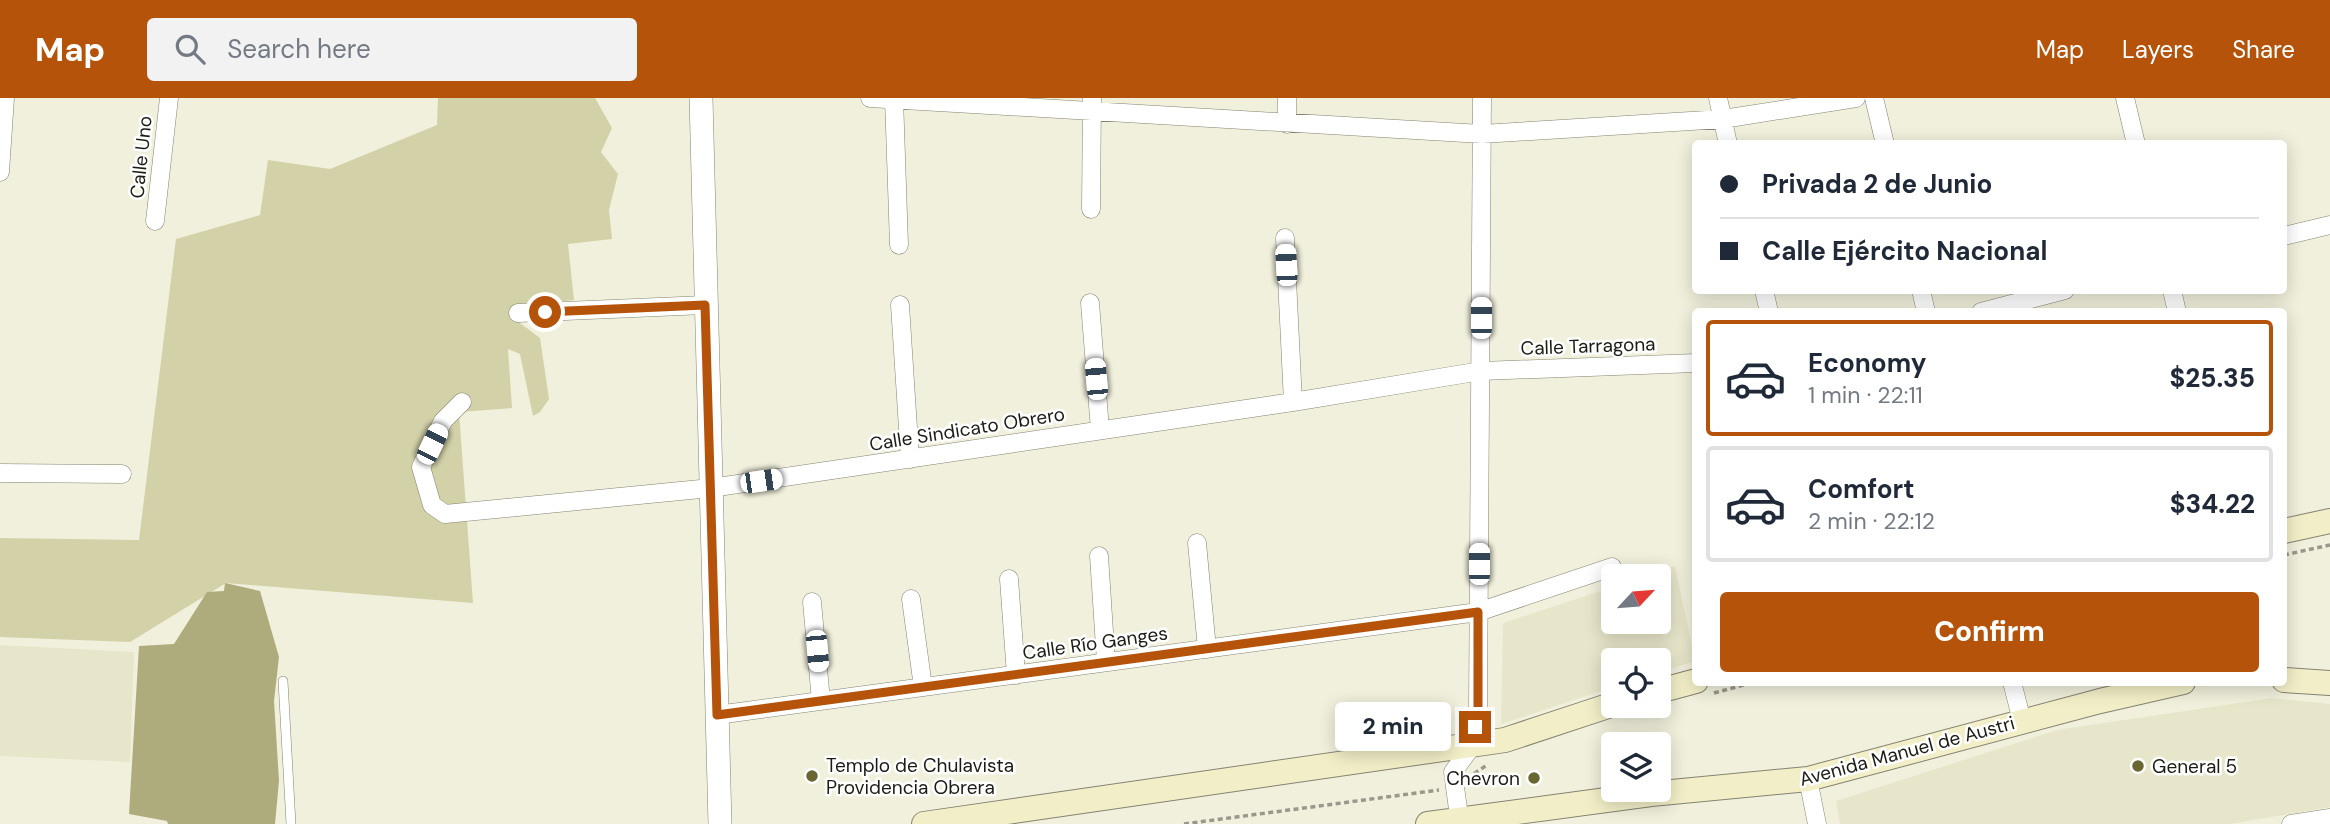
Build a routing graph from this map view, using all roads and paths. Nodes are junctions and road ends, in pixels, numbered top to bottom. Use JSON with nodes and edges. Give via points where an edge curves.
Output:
{"nodes":[{"id":1,"x":5,"y":98,"type":"edge"},
{"id":2,"x":169,"y":98,"type":"edge"},
{"id":3,"x":701,"y":98,"type":"edge"},
{"id":4,"x":870,"y":98,"type":"edge"},
{"id":5,"x":1287,"y":98,"type":"edge"},
{"id":6,"x":1482,"y":98,"type":"edge"},
{"id":7,"x":1717,"y":98,"type":"edge"},
{"id":8,"x":1856,"y":98,"type":"edge"},
{"id":9,"x":1874,"y":98,"type":"edge"},
{"id":10,"x":2125,"y":98,"type":"edge"},
{"id":11,"x":894,"y":99,"type":"edge"},
{"id":12,"x":1092,"y":104,"type":"edge"},
{"id":13,"x":1723,"y":119,"type":"junction"},
{"id":14,"x":1287,"y":124,"type":"junction"},
{"id":15,"x":1482,"y":134,"type":"junction"},
{"id":16,"x":1727,"y":140,"type":"edge"},
{"id":17,"x":1884,"y":140,"type":"edge"},
{"id":18,"x":2135,"y":140,"type":"edge"},
{"id":19,"x":0,"y":172,"type":"edge"},
{"id":20,"x":1091,"y":209,"type":"dead end"},
{"id":21,"x":155,"y":221,"type":"dead end"},
{"id":22,"x":2330,"y":225,"type":"edge"},
{"id":23,"x":2287,"y":235,"type":"edge"},
{"id":24,"x":1285,"y":238,"type":"dead end"},
{"id":25,"x":899,"y":245,"type":"dead end"},
{"id":26,"x":2051,"y":294,"type":"edge"},
{"id":27,"x":1090,"y":303,"type":"dead end"},
{"id":28,"x":705,"y":305,"type":"junction"},
{"id":29,"x":900,"y":306,"type":"dead end"},
{"id":30,"x":1996,"y":308,"type":"edge"},
{"id":31,"x":519,"y":313,"type":"dead end"},
{"id":32,"x":1692,"y":363,"type":"edge"},
{"id":33,"x":1481,"y":371,"type":"junction"},
{"id":34,"x":462,"y":402,"type":"dead end"},
{"id":35,"x":1293,"y":402,"type":"junction"},
{"id":36,"x":1100,"y":430,"type":"junction"},
{"id":37,"x":910,"y":459,"type":"junction"},
{"id":38,"x":0,"y":473,"type":"edge"},
{"id":39,"x":122,"y":474,"type":"dead end"},
{"id":40,"x":711,"y":488,"type":"junction"},
{"id":41,"x":2330,"y":521,"type":"edge"},
{"id":42,"x":2287,"y":530,"type":"edge"},
{"id":43,"x":1197,"y":543,"type":"dead end"},
{"id":44,"x":2330,"y":545,"type":"edge"},
{"id":45,"x":2287,"y":554,"type":"edge"},
{"id":46,"x":1099,"y":556,"type":"dead end"},
{"id":47,"x":1601,"y":571,"type":"edge"},
{"id":48,"x":1009,"y":579,"type":"dead end"},
{"id":49,"x":911,"y":599,"type":"dead end"},
{"id":50,"x":813,"y":602,"type":"dead end"},
{"id":51,"x":1478,"y":612,"type":"junction"},
{"id":52,"x":1207,"y":649,"type":"junction"},
{"id":53,"x":1106,"y":662,"type":"junction"},
{"id":54,"x":1016,"y":675,"type":"junction"},
{"id":55,"x":2287,"y":680,"type":"edge"},
{"id":56,"x":283,"y":681,"type":"dead end"},
{"id":57,"x":1692,"y":682,"type":"edge"},
{"id":58,"x":2330,"y":683,"type":"edge"},
{"id":59,"x":2013,"y":686,"type":"edge"},
{"id":60,"x":2166,"y":686,"type":"edge"},
{"id":61,"x":923,"y":687,"type":"junction"},
{"id":62,"x":1671,"y":688,"type":"edge"},
{"id":63,"x":821,"y":701,"type":"junction"},
{"id":64,"x":1601,"y":708,"type":"edge"},
{"id":65,"x":717,"y":715,"type":"junction"},
{"id":66,"x":2022,"y":721,"type":"junction"},
{"id":67,"x":1472,"y":746,"type":"junction"},
{"id":68,"x":1808,"y":779,"type":"junction"},
{"id":69,"x":1453,"y":788,"type":"junction"},
{"id":70,"x":2330,"y":818,"type":"edge"},
{"id":71,"x":1460,"y":822,"type":"edge"},
{"id":72,"x":290,"y":824,"type":"edge"},
{"id":73,"x":720,"y":824,"type":"edge"},
{"id":74,"x":924,"y":824,"type":"edge"},
{"id":75,"x":1184,"y":824,"type":"edge"},
{"id":76,"x":1428,"y":824,"type":"edge"},
{"id":77,"x":1817,"y":824,"type":"edge"},
{"id":78,"x":2291,"y":824,"type":"edge"}],
"edges":[{"from":1,"to":19,"type":"street"},
{"from":2,"to":21,"type":"street","name":"Calle Uno"},
{"from":3,"to":28,"type":"street"},
{"from":4,"to":11,"type":"street"},
{"from":5,"to":14,"type":"street"},
{"from":6,"to":15,"type":"street"},
{"from":7,"to":13,"type":"street"},
{"from":8,"to":13,"type":"street"},
{"from":9,"to":17,"type":"street"},
{"from":10,"to":18,"type":"street"},
{"from":11,"to":12,"type":"street"},
{"from":11,"to":25,"type":"street"},
{"from":12,"to":14,"type":"street"},
{"from":12,"to":20,"type":"street"},
{"from":13,"to":15,"type":"street"},
{"from":13,"to":16,"type":"street"},
{"from":14,"to":15,"type":"street"},
{"from":15,"to":33,"type":"street"},
{"from":22,"to":23,"type":"street"},
{"from":24,"to":35,"type":"street"},
{"from":26,"to":30,"type":"street"},
{"from":27,"to":36,"type":"street"},
{"from":28,"to":31,"type":"street"},
{"from":28,"to":40,"type":"street"},
{"from":29,"to":37,"type":"street"},
{"from":32,"to":33,"type":"street","name":"Calle Tarragona"},
{"from":33,"to":35,"type":"street","name":"Calle Sindicato Obrero"},
{"from":33,"to":51,"type":"street"},
{"from":34,"to":40,"type":"street","name":"Calle Sindicato Obrero","via":[[443,421],[421,467],[432,505],[445,514]]},
{"from":35,"to":36,"type":"street","name":"Calle Sindicato Obrero"},
{"from":36,"to":37,"type":"street","name":"Calle Sindicato Obrero"},
{"from":37,"to":40,"type":"street","name":"Calle Sindicato Obrero"},
{"from":38,"to":39,"type":"street"},
{"from":40,"to":65,"type":"street"},
{"from":41,"to":42,"type":"main road"},
{"from":43,"to":52,"type":"street"},
{"from":44,"to":45,"type":"path"},
{"from":46,"to":53,"type":"street"},
{"from":47,"to":51,"type":"street","name":"Calle Río Ganges"},
{"from":48,"to":54,"type":"street"},
{"from":49,"to":61,"type":"street"},
{"from":50,"to":63,"type":"street"},
{"from":51,"to":52,"type":"street","name":"Calle Río Ganges"},
{"from":51,"to":67,"type":"street","via":[[1478,709]]},
{"from":52,"to":53,"type":"street","name":"Calle Río Ganges"},
{"from":53,"to":54,"type":"street","name":"Calle Río Ganges"},
{"from":54,"to":61,"type":"street","name":"Calle Río Ganges"},
{"from":55,"to":58,"type":"main road"},
{"from":56,"to":72,"type":"lane"},
{"from":57,"to":62,"type":"main road"},
{"from":59,"to":66,"type":"street"},
{"from":60,"to":66,"type":"main road","name":"Avenida Manuel de Austri"},
{"from":61,"to":63,"type":"street","name":"Calle Río Ganges"},
{"from":63,"to":65,"type":"street","name":"Calle Río Ganges"},
{"from":64,"to":67,"type":"main road"},
{"from":65,"to":73,"type":"street"},
{"from":66,"to":68,"type":"main road","name":"Avenida Manuel de Austri"},
{"from":67,"to":69,"type":"street","via":[[1453,772]]},
{"from":67,"to":74,"type":"main road"},
{"from":68,"to":71,"type":"main road","name":"Avenida Manuel de Austri","via":[[1651,794]]},
{"from":68,"to":77,"type":"street"},
{"from":69,"to":71,"type":"street"},
{"from":69,"to":75,"type":"path"},
{"from":70,"to":78,"type":"street"},
{"from":71,"to":76,"type":"main road","name":"Avenida Manuel de Austri"}]}
